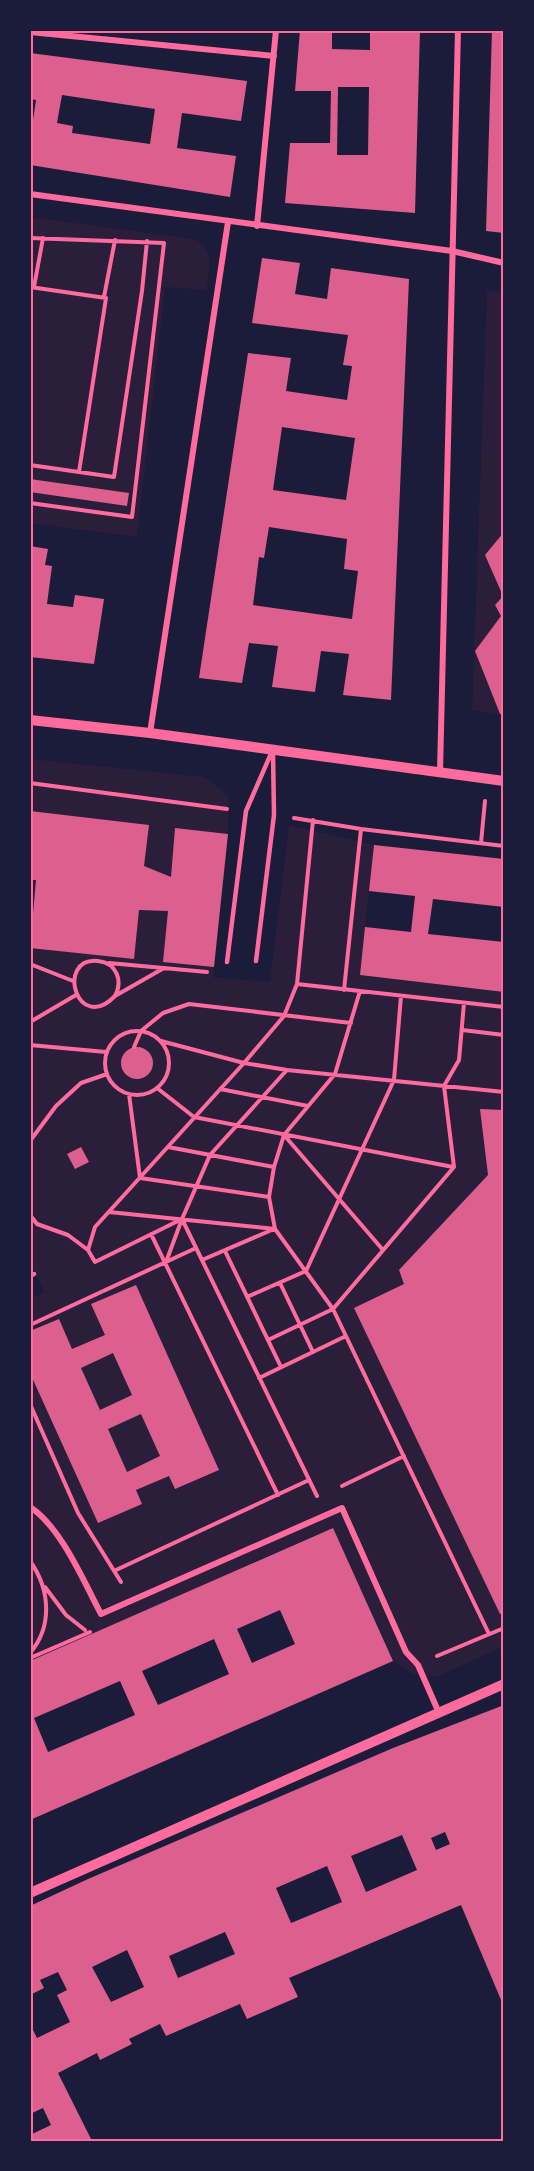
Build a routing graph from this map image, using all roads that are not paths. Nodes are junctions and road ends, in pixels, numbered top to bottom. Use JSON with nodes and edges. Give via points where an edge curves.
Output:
{"nodes":[{"id":1,"x":276,"y":30,"type":"edge"},
{"id":2,"x":458,"y":30,"type":"edge"},
{"id":3,"x":30,"y":32,"type":"edge"},
{"id":4,"x":274,"y":56,"type":"junction"},
{"id":5,"x":30,"y":194,"type":"edge"},
{"id":6,"x":228,"y":222,"type":"junction"},
{"id":7,"x":257,"y":226,"type":"junction"},
{"id":8,"x":452,"y":251,"type":"junction"},
{"id":9,"x":504,"y":263,"type":"edge"},
{"id":10,"x":30,"y":720,"type":"edge"},
{"id":11,"x":150,"y":733,"type":"junction"},
{"id":12,"x":273,"y":750,"type":"junction"},
{"id":13,"x":440,"y":772,"type":"junction"},
{"id":14,"x":504,"y":781,"type":"edge"},
{"id":15,"x":227,"y":962,"type":"dead end"},
{"id":16,"x":256,"y":962,"type":"dead end"},
{"id":17,"x":30,"y":1507,"type":"edge"},
{"id":18,"x":504,"y":1684,"type":"edge"},
{"id":19,"x":439,"y":1713,"type":"junction"},
{"id":20,"x":30,"y":1893,"type":"edge"}],
"edges":[{"from":1,"to":4,"type":"street"},
{"from":2,"to":8,"type":"street"},
{"from":3,"to":4,"type":"street"},
{"from":4,"to":7,"type":"street"},
{"from":5,"to":6,"type":"street"},
{"from":6,"to":7,"type":"street"},
{"from":6,"to":11,"type":"street"},
{"from":7,"to":8,"type":"street"},
{"from":8,"to":9,"type":"street"},
{"from":8,"to":13,"type":"street"},
{"from":10,"to":11,"type":"street"},
{"from":11,"to":12,"type":"street"},
{"from":12,"to":13,"type":"street"},
{"from":12,"to":15,"type":"lane","via":[[246,811]]},
{"from":12,"to":16,"type":"lane","via":[[274,815]]},
{"from":13,"to":14,"type":"street"},
{"from":17,"to":19,"type":"street","via":[[67,1549],[101,1614],[342,1508],[406,1652],[417,1665]]},
{"from":18,"to":19,"type":"street"},
{"from":19,"to":20,"type":"street"}]}
